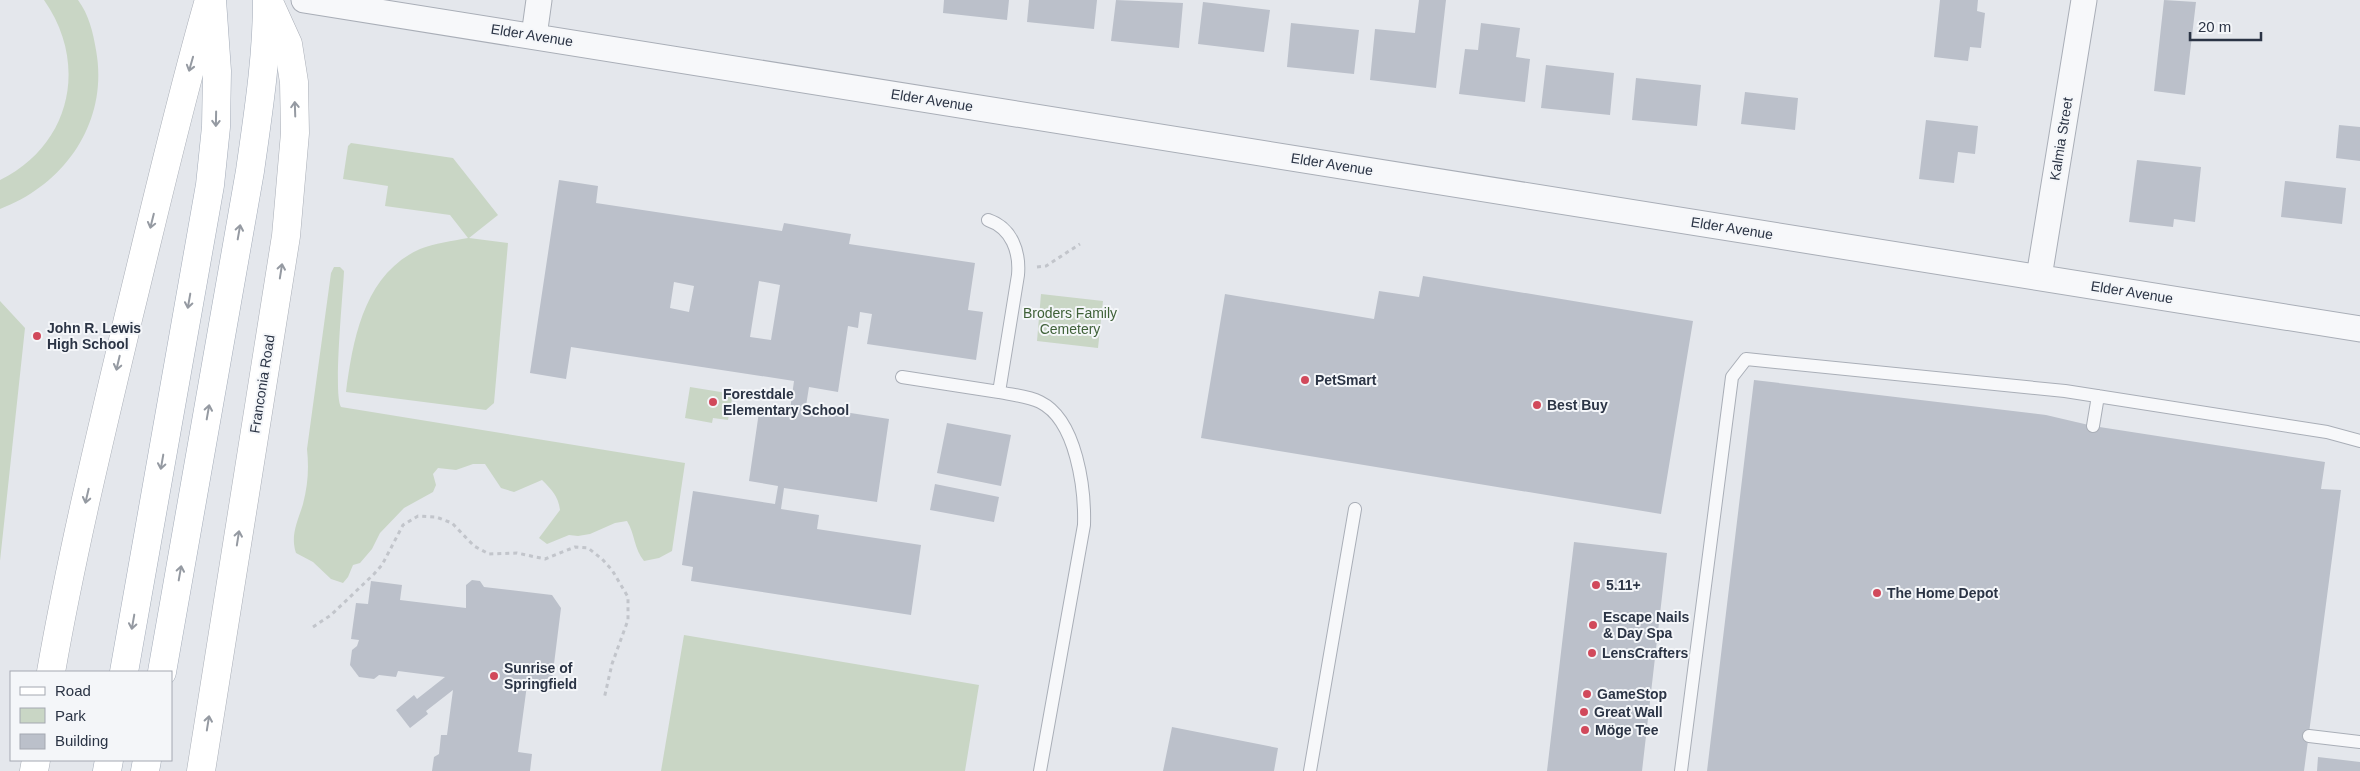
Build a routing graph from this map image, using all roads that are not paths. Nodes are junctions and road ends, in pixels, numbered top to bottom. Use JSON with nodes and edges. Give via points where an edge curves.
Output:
{"nodes":[{"id":1,"x":211,"y":0,"type":"edge"},
{"id":2,"x":268,"y":0,"type":"edge"},
{"id":3,"x":304,"y":0,"type":"edge"},
{"id":4,"x":539,"y":0,"type":"edge"},
{"id":5,"x":2084,"y":0,"type":"edge"},
{"id":6,"x":534,"y":36,"type":"junction"},
{"id":7,"x":988,"y":220,"type":"dead end"},
{"id":8,"x":2039,"y":277,"type":"junction"},
{"id":9,"x":2360,"y":329,"type":"edge"},
{"id":10,"x":902,"y":377,"type":"dead end"},
{"id":11,"x":999,"y":392,"type":"junction"},
{"id":12,"x":2098,"y":396,"type":"junction"},
{"id":13,"x":2093,"y":426,"type":"dead end"},
{"id":14,"x":2360,"y":441,"type":"edge"},
{"id":15,"x":1355,"y":509,"type":"dead end"},
{"id":16,"x":51,"y":671,"type":"edge"},
{"id":17,"x":124,"y":671,"type":"edge"},
{"id":18,"x":162,"y":671,"type":"edge"},
{"id":19,"x":2309,"y":736,"type":"dead end"},
{"id":20,"x":2360,"y":742,"type":"edge"},
{"id":21,"x":201,"y":771,"type":"edge"},
{"id":22,"x":1040,"y":771,"type":"edge"},
{"id":23,"x":1310,"y":771,"type":"edge"},
{"id":24,"x":1681,"y":771,"type":"edge"}],
"edges":[{"from":1,"to":16,"type":"main road","one_way":true,"via":[[186,80],[97,449]]},
{"from":1,"to":17,"type":"main road","one_way":true,"via":[[217,71],[210,185]]},
{"from":18,"to":2,"type":"main road","name":"Franconia Road","one_way":true,"via":[[250,171],[262,94]]},
{"from":21,"to":2,"type":"main road","name":"Franconia Road","one_way":true,"via":[[286,236],[295,133],[294,82],[288,44]]},
{"from":3,"to":6,"type":"street","name":"Elder Avenue"},
{"from":4,"to":6,"type":"street"},
{"from":5,"to":8,"type":"street","name":"Kalmia Street"},
{"from":6,"to":8,"type":"street","name":"Elder Avenue"},
{"from":7,"to":11,"type":"lane","via":[[995,222],[1012,238],[1019,267]]},
{"from":8,"to":9,"type":"street","name":"Elder Avenue"},
{"from":10,"to":11,"type":"lane"},
{"from":11,"to":22,"type":"lane","via":[[1042,403],[1054,413],[1072,442],[1084,499],[1084,525]]},
{"from":12,"to":13,"type":"lane"},
{"from":12,"to":14,"type":"lane","via":[[2327,432]]},
{"from":12,"to":24,"type":"lane","via":[[1746,359],[1732,377]]},
{"from":15,"to":23,"type":"lane"},
{"from":19,"to":20,"type":"lane"}]}
